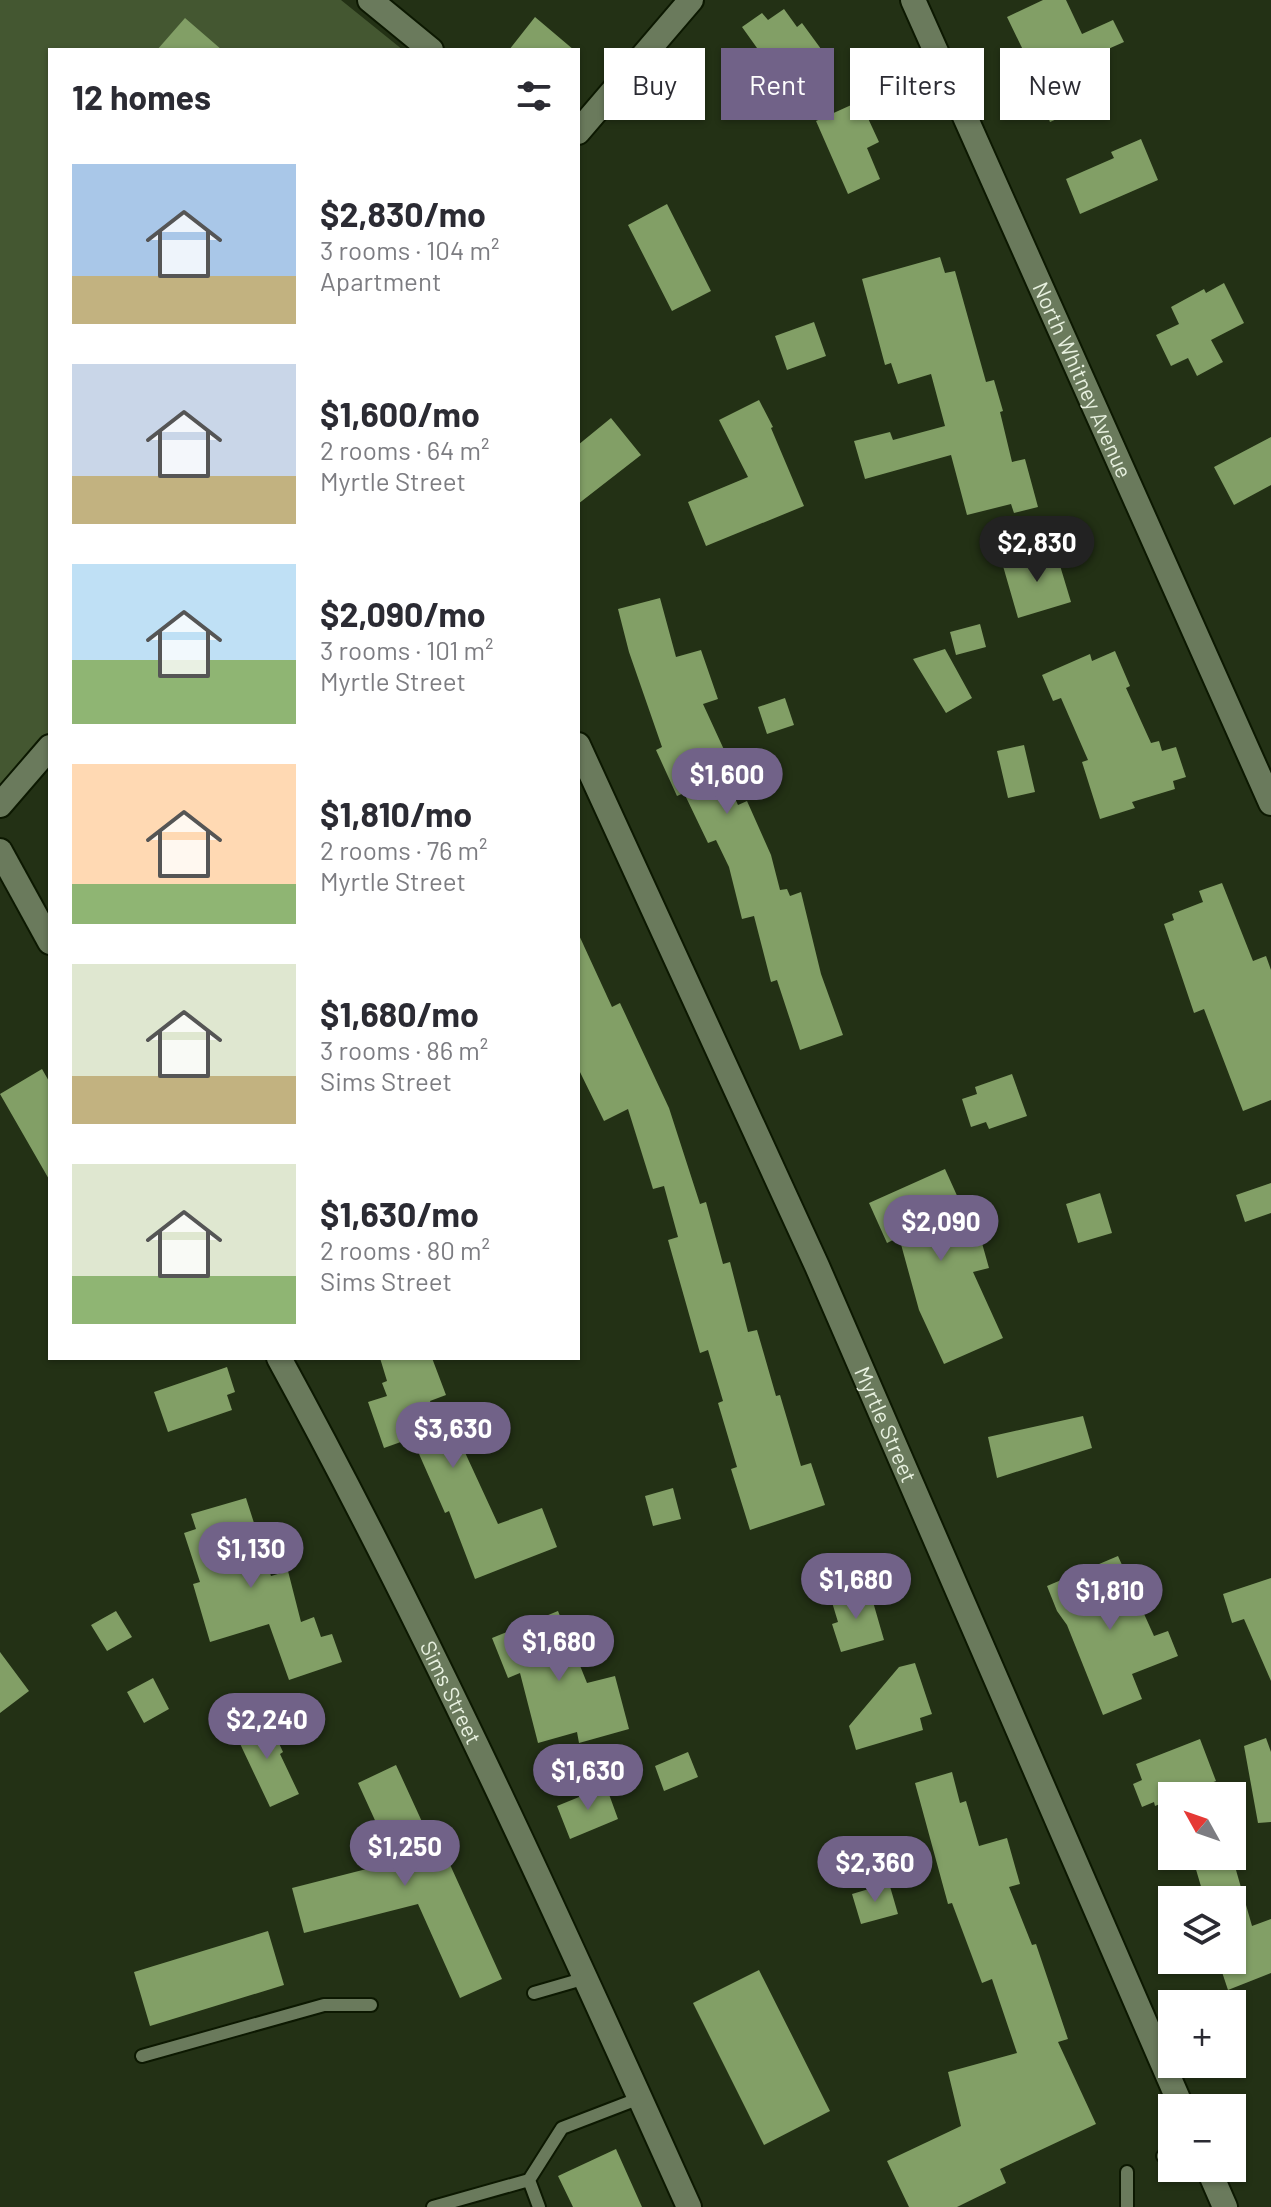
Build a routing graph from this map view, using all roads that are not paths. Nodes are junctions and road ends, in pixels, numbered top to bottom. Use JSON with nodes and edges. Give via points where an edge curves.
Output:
{"nodes":[{"id":1,"x":370,"y":0,"type":"edge"},
{"id":2,"x":691,"y":0,"type":"edge"},
{"id":3,"x":913,"y":0,"type":"edge"},
{"id":4,"x":429,"y":48,"type":"edge"},
{"id":5,"x":580,"y":130,"type":"edge"},
{"id":6,"x":48,"y":749,"type":"edge"},
{"id":7,"x":580,"y":749,"type":"edge"},
{"id":8,"x":1271,"y":803,"type":"edge"},
{"id":9,"x":0,"y":805,"type":"edge"},
{"id":10,"x":0,"y":851,"type":"edge"},
{"id":11,"x":48,"y":938,"type":"edge"},
{"id":12,"x":280,"y":1360,"type":"edge"},
{"id":13,"x":586,"y":1978,"type":"junction"},
{"id":14,"x":534,"y":1993,"type":"dead end"},
{"id":15,"x":371,"y":2005,"type":"dead end"},
{"id":16,"x":142,"y":2056,"type":"dead end"},
{"id":17,"x":1176,"y":2094,"type":"edge"},
{"id":18,"x":640,"y":2098,"type":"junction"},
{"id":19,"x":1127,"y":2172,"type":"dead end"},
{"id":20,"x":529,"y":2180,"type":"junction"},
{"id":21,"x":1214,"y":2182,"type":"edge"},
{"id":22,"x":433,"y":2207,"type":"edge"},
{"id":23,"x":539,"y":2207,"type":"edge"},
{"id":24,"x":689,"y":2207,"type":"edge"},
{"id":25,"x":1127,"y":2207,"type":"edge"},
{"id":26,"x":1225,"y":2207,"type":"edge"}],
"edges":[{"from":1,"to":4,"type":"street"},
{"from":2,"to":5,"type":"street"},
{"from":3,"to":8,"type":"street","name":"North Whitney Avenue"},
{"from":6,"to":9,"type":"street"},
{"from":7,"to":17,"type":"street","name":"Myrtle Street","via":[[817,1266]]},
{"from":10,"to":11,"type":"street"},
{"from":12,"to":13,"type":"street","name":"Sims Street","via":[[426,1639]]},
{"from":13,"to":14,"type":"lane"},
{"from":13,"to":18,"type":"street","name":"Sims Street"},
{"from":15,"to":16,"type":"lane","via":[[324,2005]]},
{"from":18,"to":20,"type":"lane","via":[[562,2128]]},
{"from":18,"to":24,"type":"street","name":"Sims Street"},
{"from":19,"to":25,"type":"lane"},
{"from":20,"to":22,"type":"lane"},
{"from":20,"to":23,"type":"lane"},
{"from":21,"to":26,"type":"street"}]}
